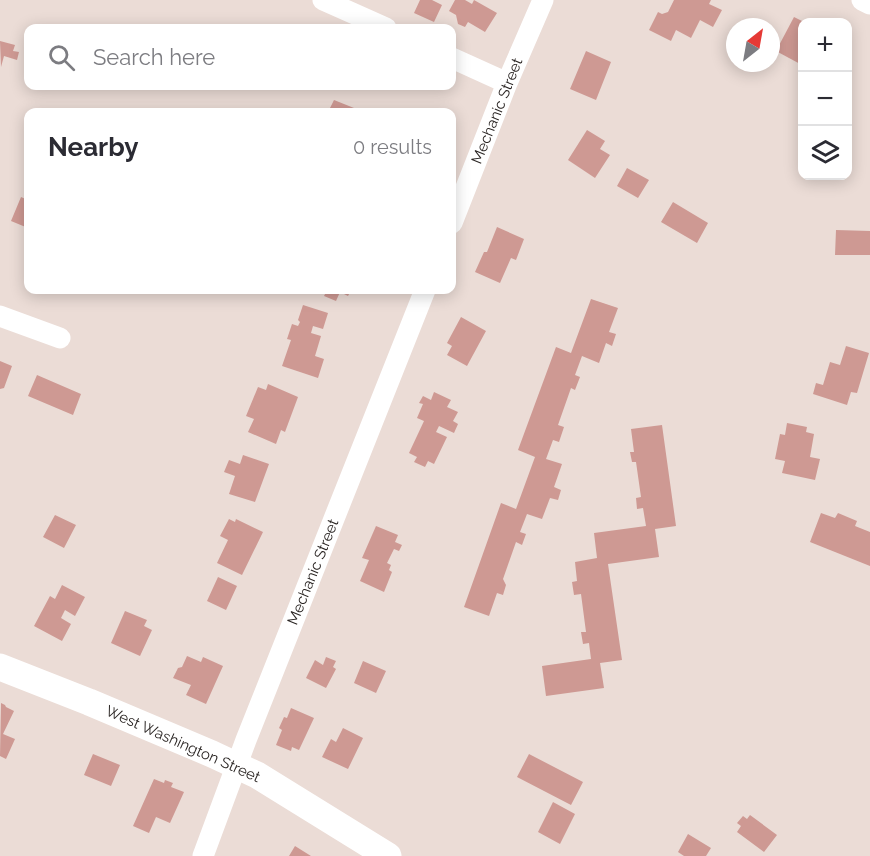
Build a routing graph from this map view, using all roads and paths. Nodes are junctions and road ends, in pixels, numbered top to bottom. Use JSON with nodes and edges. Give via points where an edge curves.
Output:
{"nodes":[{"id":1,"x":323,"y":0,"type":"edge"},
{"id":2,"x":543,"y":0,"type":"edge"},
{"id":3,"x":862,"y":0,"type":"edge"},
{"id":4,"x":870,"y":4,"type":"edge"},
{"id":5,"x":377,"y":24,"type":"edge"},
{"id":6,"x":456,"y":60,"type":"edge"},
{"id":7,"x":507,"y":83,"type":"junction"},
{"id":8,"x":456,"y":213,"type":"edge"},
{"id":9,"x":423,"y":294,"type":"edge"},
{"id":10,"x":0,"y":316,"type":"edge"},
{"id":11,"x":60,"y":338,"type":"dead end"},
{"id":12,"x":0,"y":667,"type":"edge"},
{"id":13,"x":236,"y":765,"type":"junction"},
{"id":14,"x":203,"y":856,"type":"edge"},
{"id":15,"x":388,"y":856,"type":"edge"}],
"edges":[{"from":1,"to":5,"type":"street"},
{"from":2,"to":7,"type":"street","name":"Mechanic Street"},
{"from":3,"to":4,"type":"street"},
{"from":6,"to":7,"type":"street"},
{"from":7,"to":8,"type":"street","name":"Mechanic Street"},
{"from":9,"to":13,"type":"street","name":"Mechanic Street"},
{"from":10,"to":11,"type":"street"},
{"from":12,"to":13,"type":"main road","name":"West Washington Street"},
{"from":13,"to":14,"type":"street","name":"Mechanic Street"},
{"from":13,"to":15,"type":"main road","name":"West Washington Street"}]}
